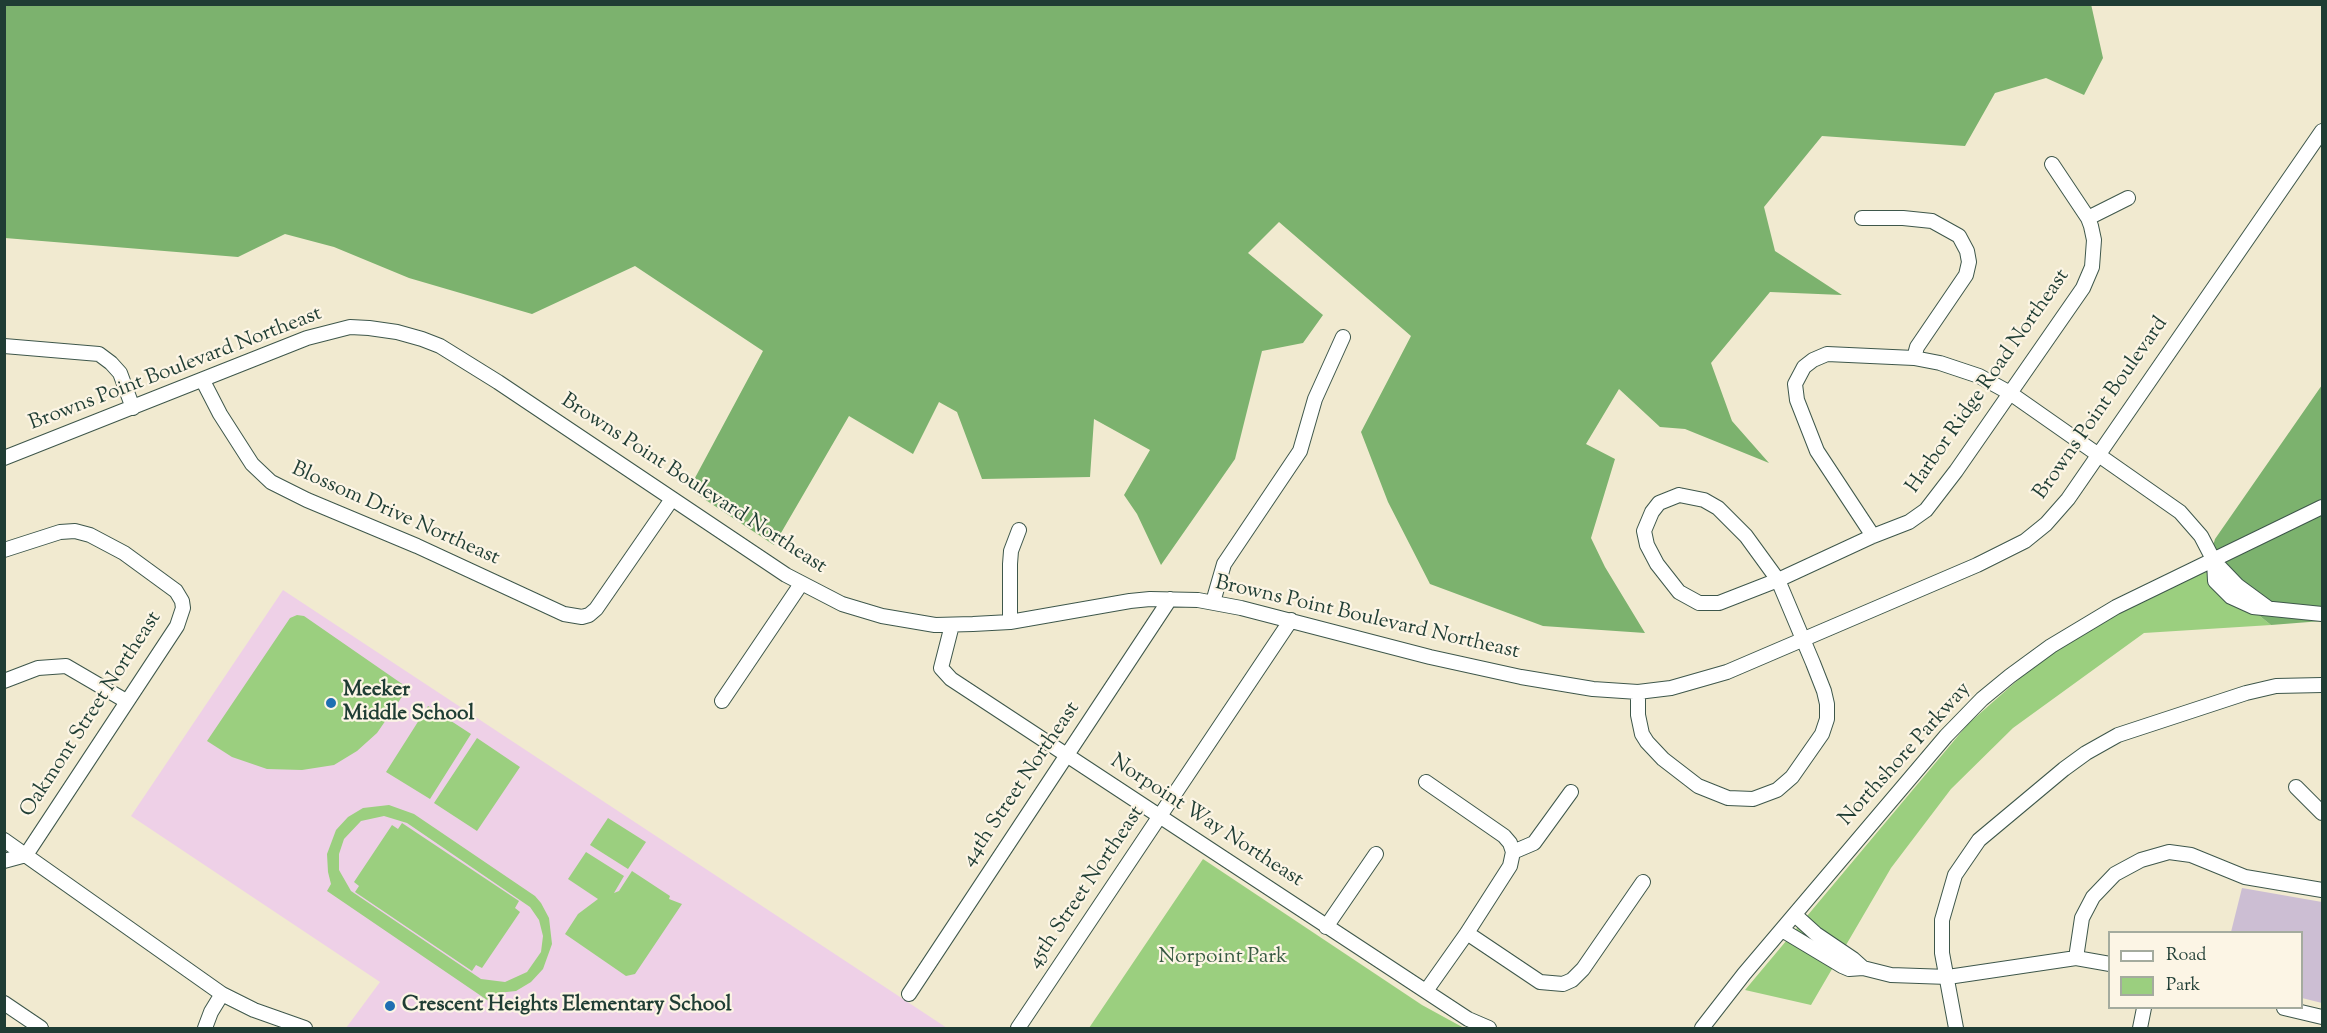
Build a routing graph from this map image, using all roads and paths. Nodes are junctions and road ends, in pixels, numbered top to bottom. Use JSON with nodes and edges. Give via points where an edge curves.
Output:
{"nodes":[{"id":1,"x":2322,"y":131,"type":"edge"},
{"id":2,"x":2052,"y":164,"type":"dead end"},
{"id":3,"x":2128,"y":198,"type":"dead end"},
{"id":4,"x":2088,"y":218,"type":"junction"},
{"id":5,"x":1862,"y":219,"type":"dead end"},
{"id":6,"x":1343,"y":337,"type":"dead end"},
{"id":7,"x":4,"y":346,"type":"edge"},
{"id":8,"x":1914,"y":358,"type":"junction"},
{"id":9,"x":203,"y":381,"type":"junction"},
{"id":10,"x":2010,"y":393,"type":"junction"},
{"id":11,"x":133,"y":408,"type":"junction"},
{"id":12,"x":2098,"y":455,"type":"junction"},
{"id":13,"x":4,"y":458,"type":"edge"},
{"id":14,"x":672,"y":499,"type":"junction"},
{"id":15,"x":2322,"y":507,"type":"edge"},
{"id":16,"x":1019,"y":530,"type":"dead end"},
{"id":17,"x":1873,"y":536,"type":"junction"},
{"id":18,"x":4,"y":550,"type":"edge"},
{"id":19,"x":2214,"y":561,"type":"junction"},
{"id":20,"x":1778,"y":580,"type":"junction"},
{"id":21,"x":801,"y":584,"type":"junction"},
{"id":22,"x":1170,"y":599,"type":"junction"},
{"id":23,"x":1213,"y":602,"type":"junction"},
{"id":24,"x":2322,"y":614,"type":"edge"},
{"id":25,"x":1291,"y":620,"type":"junction"},
{"id":26,"x":1010,"y":622,"type":"junction"},
{"id":27,"x":952,"y":625,"type":"junction"},
{"id":28,"x":1803,"y":639,"type":"junction"},
{"id":29,"x":4,"y":681,"type":"edge"},
{"id":30,"x":2322,"y":685,"type":"edge"},
{"id":31,"x":1638,"y":692,"type":"junction"},
{"id":32,"x":126,"y":701,"type":"junction"},
{"id":33,"x":722,"y":701,"type":"dead end"},
{"id":34,"x":1067,"y":756,"type":"junction"},
{"id":35,"x":1426,"y":782,"type":"dead end"},
{"id":36,"x":2296,"y":787,"type":"dead end"},
{"id":37,"x":1571,"y":792,"type":"dead end"},
{"id":38,"x":2322,"y":813,"type":"edge"},
{"id":39,"x":1160,"y":817,"type":"junction"},
{"id":40,"x":4,"y":840,"type":"edge"},
{"id":41,"x":1513,"y":852,"type":"junction"},
{"id":42,"x":1376,"y":854,"type":"dead end"},
{"id":43,"x":26,"y":855,"type":"junction"},
{"id":44,"x":4,"y":861,"type":"edge"},
{"id":45,"x":1642,"y":882,"type":"dead end"},
{"id":46,"x":2322,"y":887,"type":"edge"},
{"id":47,"x":1795,"y":915,"type":"junction"},
{"id":48,"x":1326,"y":927,"type":"junction"},
{"id":49,"x":1782,"y":930,"type":"junction"},
{"id":50,"x":1467,"y":933,"type":"junction"},
{"id":51,"x":2076,"y":958,"type":"junction"},
{"id":52,"x":2108,"y":964,"type":"edge"},
{"id":53,"x":1863,"y":968,"type":"junction"},
{"id":54,"x":1948,"y":977,"type":"junction"},
{"id":55,"x":1426,"y":991,"type":"junction"},
{"id":56,"x":222,"y":994,"type":"junction"},
{"id":57,"x":909,"y":994,"type":"dead end"},
{"id":58,"x":4,"y":1003,"type":"edge"},
{"id":59,"x":2144,"y":1009,"type":"edge"},
{"id":60,"x":2288,"y":1009,"type":"edge"},
{"id":61,"x":2322,"y":1017,"type":"edge"},
{"id":62,"x":41,"y":1029,"type":"edge"},
{"id":63,"x":206,"y":1029,"type":"edge"},
{"id":64,"x":305,"y":1029,"type":"edge"},
{"id":65,"x":1018,"y":1029,"type":"edge"},
{"id":66,"x":1489,"y":1029,"type":"edge"},
{"id":67,"x":1702,"y":1029,"type":"edge"},
{"id":68,"x":1956,"y":1029,"type":"edge"},
{"id":69,"x":2140,"y":1029,"type":"edge"}],
"edges":[{"from":1,"to":12,"type":"street","name":"Browns Point Boulevard"},
{"from":2,"to":4,"type":"street","name":"Harbor Ridge Road Northeast"},
{"from":3,"to":4,"type":"street"},
{"from":4,"to":10,"type":"street","name":"Harbor Ridge Road Northeast","via":[[2094,248],[2087,280]]},
{"from":5,"to":8,"type":"street","via":[[1932,221],[1959,236],[1967,251],[1966,275],[1917,347]]},
{"from":6,"to":23,"type":"street","via":[[1315,399],[1300,451],[1224,564]]},
{"from":7,"to":11,"type":"street","via":[[99,354],[120,373]]},
{"from":8,"to":10,"type":"street","via":[[1968,372]]},
{"from":8,"to":17,"type":"street","via":[[1827,354],[1804,367],[1795,384],[1802,415],[1817,451]]},
{"from":9,"to":11,"type":"street","name":"Browns Point Boulevard Northeast"},
{"from":9,"to":14,"type":"street","name":"Browns Point Boulevard Northeast","via":[[327,332],[350,327],[397,332],[431,343],[474,367]]},
{"from":9,"to":14,"type":"street","name":"Blossom Drive Northeast","via":[[252,464],[271,482],[564,614],[589,615],[603,601]]},
{"from":10,"to":12,"type":"street"},
{"from":10,"to":17,"type":"street","name":"Harbor Ridge Road Northeast","via":[[1926,510],[1909,522]]},
{"from":11,"to":13,"type":"street","name":"Browns Point Boulevard Northeast"},
{"from":12,"to":19,"type":"street","via":[[2180,512],[2201,536]]},
{"from":12,"to":28,"type":"street","name":"Browns Point Boulevard","via":[[2056,512],[2025,541],[1977,566]]},
{"from":14,"to":21,"type":"street","name":"Browns Point Boulevard Northeast"},
{"from":15,"to":19,"type":"street","name":"Northshore Parkway"},
{"from":16,"to":26,"type":"street","via":[[1011,551]]},
{"from":17,"to":20,"type":"street","name":"Harbor Ridge Road Northeast"},
{"from":18,"to":32,"type":"street","name":"Oakmont Street Northeast","via":[[75,531],[124,553],[179,595],[183,608],[177,626]]},
{"from":19,"to":24,"type":"street","via":[[2238,586],[2270,609]]},
{"from":19,"to":47,"type":"street","name":"Northshore Parkway","via":[[2091,621],[1996,688],[1946,736]]},
{"from":20,"to":20,"type":"street","name":"Harbor Ridge Road Northeast","via":[[1746,536],[1711,503],[1679,495],[1662,500],[1652,512],[1644,531],[1647,545],[1672,586],[1692,601],[1719,603]]},
{"from":20,"to":28,"type":"street"},
{"from":21,"to":27,"type":"street","name":"Browns Point Boulevard Northeast","via":[[842,604],[882,616]]},
{"from":21,"to":33,"type":"street"},
{"from":22,"to":23,"type":"street","name":"Browns Point Boulevard Northeast"},
{"from":22,"to":26,"type":"street","name":"Browns Point Boulevard Northeast","via":[[1110,603]]},
{"from":22,"to":34,"type":"street","name":"44th Street Northeast"},
{"from":23,"to":25,"type":"street","name":"Browns Point Boulevard Northeast"},
{"from":25,"to":31,"type":"street","name":"Browns Point Boulevard Northeast","via":[[1521,677]]},
{"from":25,"to":39,"type":"street","name":"45th Street Northeast"},
{"from":26,"to":27,"type":"street","name":"Browns Point Boulevard Northeast"},
{"from":27,"to":34,"type":"street","name":"Norpoint Way Northeast","via":[[942,659],[941,668],[946,674]]},
{"from":28,"to":31,"type":"street","name":"Browns Point Boulevard","via":[[1711,678]]},
{"from":28,"to":31,"type":"street","via":[[1824,691],[1827,718],[1822,734],[1792,777],[1762,797],[1738,800],[1719,795],[1698,786],[1663,759],[1642,734]]},
{"from":29,"to":32,"type":"street","via":[[38,668],[66,666]]},
{"from":30,"to":54,"type":"street","via":[[2276,686],[2246,693],[2118,735],[2064,769],[1979,840],[1955,875],[1942,920],[1942,953]]},
{"from":32,"to":43,"type":"street","name":"Oakmont Street Northeast"},
{"from":34,"to":39,"type":"street","name":"Norpoint Way Northeast"},
{"from":34,"to":57,"type":"street","name":"44th Street Northeast"},
{"from":35,"to":41,"type":"street","via":[[1504,836]]},
{"from":36,"to":38,"type":"street"},
{"from":37,"to":41,"type":"street","via":[[1534,843]]},
{"from":39,"to":48,"type":"street","name":"Norpoint Way Northeast"},
{"from":39,"to":65,"type":"street","name":"45th Street Northeast"},
{"from":40,"to":43,"type":"street"},
{"from":41,"to":50,"type":"street","via":[[1510,866]]},
{"from":42,"to":48,"type":"street"},
{"from":43,"to":44,"type":"street"},
{"from":43,"to":56,"type":"street"},
{"from":45,"to":50,"type":"street","via":[[1583,969],[1572,980],[1556,985],[1540,981]]},
{"from":46,"to":51,"type":"street","via":[[2245,877],[2191,855],[2169,852],[2141,860],[2115,874],[2093,897],[2082,918]]},
{"from":47,"to":49,"type":"street","name":"Northshore Parkway"},
{"from":47,"to":53,"type":"street"},
{"from":48,"to":55,"type":"street","name":"Norpoint Way Northeast"},
{"from":49,"to":53,"type":"street","via":[[1842,966]]},
{"from":49,"to":67,"type":"street","name":"Northshore Parkway"},
{"from":50,"to":55,"type":"street"},
{"from":51,"to":52,"type":"street"},
{"from":51,"to":54,"type":"street"},
{"from":53,"to":54,"type":"street","via":[[1891,975]]},
{"from":54,"to":68,"type":"street"},
{"from":55,"to":66,"type":"street","name":"Norpoint Way Northeast"},
{"from":56,"to":63,"type":"street"},
{"from":56,"to":64,"type":"street"},
{"from":58,"to":62,"type":"street"},
{"from":59,"to":69,"type":"street"},
{"from":60,"to":61,"type":"street"}]}
